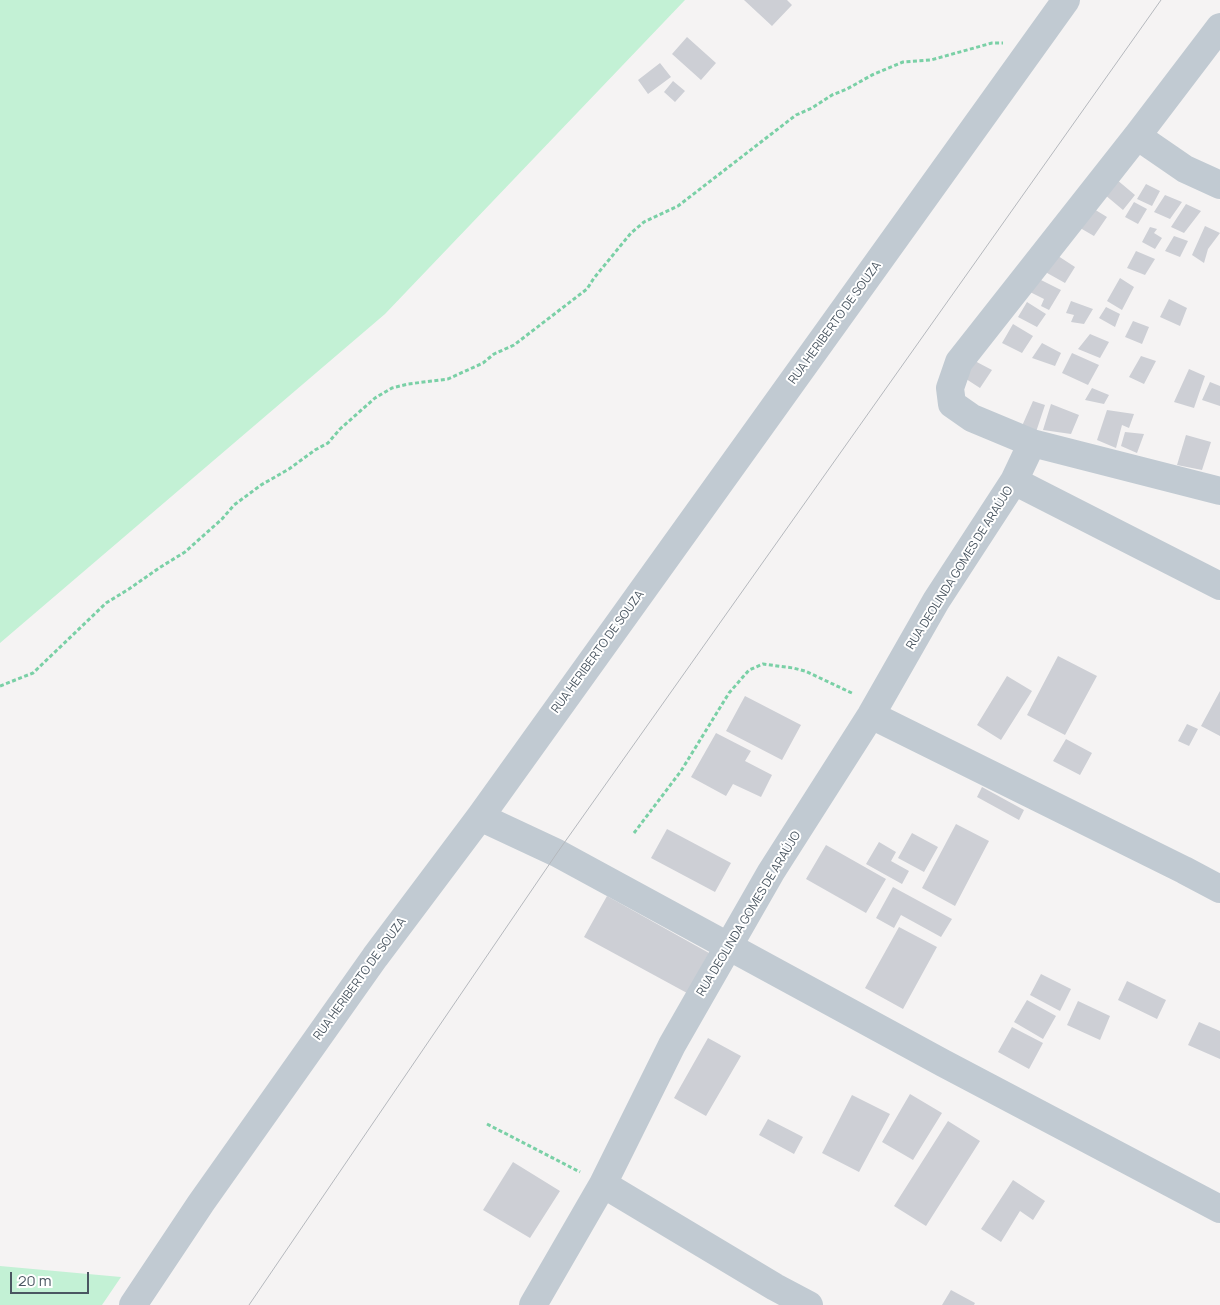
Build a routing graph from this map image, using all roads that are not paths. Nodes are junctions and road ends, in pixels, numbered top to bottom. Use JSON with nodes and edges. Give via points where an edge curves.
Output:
{"nodes":[{"id":1,"x":1066,"y":0,"type":"edge"},
{"id":2,"x":1220,"y":27,"type":"edge"},
{"id":3,"x":1136,"y":136,"type":"junction"},
{"id":4,"x":1220,"y":185,"type":"edge"},
{"id":5,"x":1032,"y":443,"type":"junction"},
{"id":6,"x":1014,"y":481,"type":"junction"},
{"id":7,"x":1220,"y":491,"type":"edge"},
{"id":8,"x":1220,"y":586,"type":"edge"},
{"id":9,"x":873,"y":711,"type":"junction"},
{"id":10,"x":480,"y":817,"type":"junction"},
{"id":11,"x":1220,"y":889,"type":"edge"},
{"id":12,"x":728,"y":946,"type":"junction"},
{"id":13,"x":603,"y":1184,"type":"junction"},
{"id":14,"x":1220,"y":1209,"type":"edge"},
{"id":15,"x":133,"y":1305,"type":"edge"},
{"id":16,"x":532,"y":1305,"type":"edge"},
{"id":17,"x":809,"y":1305,"type":"edge"}],
"edges":[{"from":1,"to":10,"type":"street","name":"RUA HERIBERTO DE SOUZA"},
{"from":2,"to":3,"type":"street"},
{"from":3,"to":4,"type":"street","via":[[1185,169]]},
{"from":3,"to":5,"type":"street","via":[[959,362],[950,388],[952,404],[972,418]]},
{"from":5,"to":6,"type":"street","name":"RUA DEOLINDA GOMES DE ARAÚJO"},
{"from":5,"to":7,"type":"street"},
{"from":6,"to":8,"type":"street"},
{"from":6,"to":9,"type":"street","name":"RUA DEOLINDA GOMES DE ARAÚJO","via":[[936,601]]},
{"from":9,"to":11,"type":"street"},
{"from":9,"to":12,"type":"street","name":"RUA DEOLINDA GOMES DE ARAÚJO","via":[[770,872]]},
{"from":10,"to":12,"type":"street","via":[[557,854]]},
{"from":10,"to":15,"type":"street","name":"RUA HERIBERTO DE SOUZA","via":[[370,965],[201,1203]]},
{"from":12,"to":13,"type":"street","name":"RUA DEOLINDA GOMES DE ARAÚJO","via":[[672,1045]]},
{"from":12,"to":14,"type":"street"},
{"from":13,"to":16,"type":"street","name":"RUA DEOLINDA GOMES DE ARAÚJO"},
{"from":13,"to":17,"type":"street"}]}
